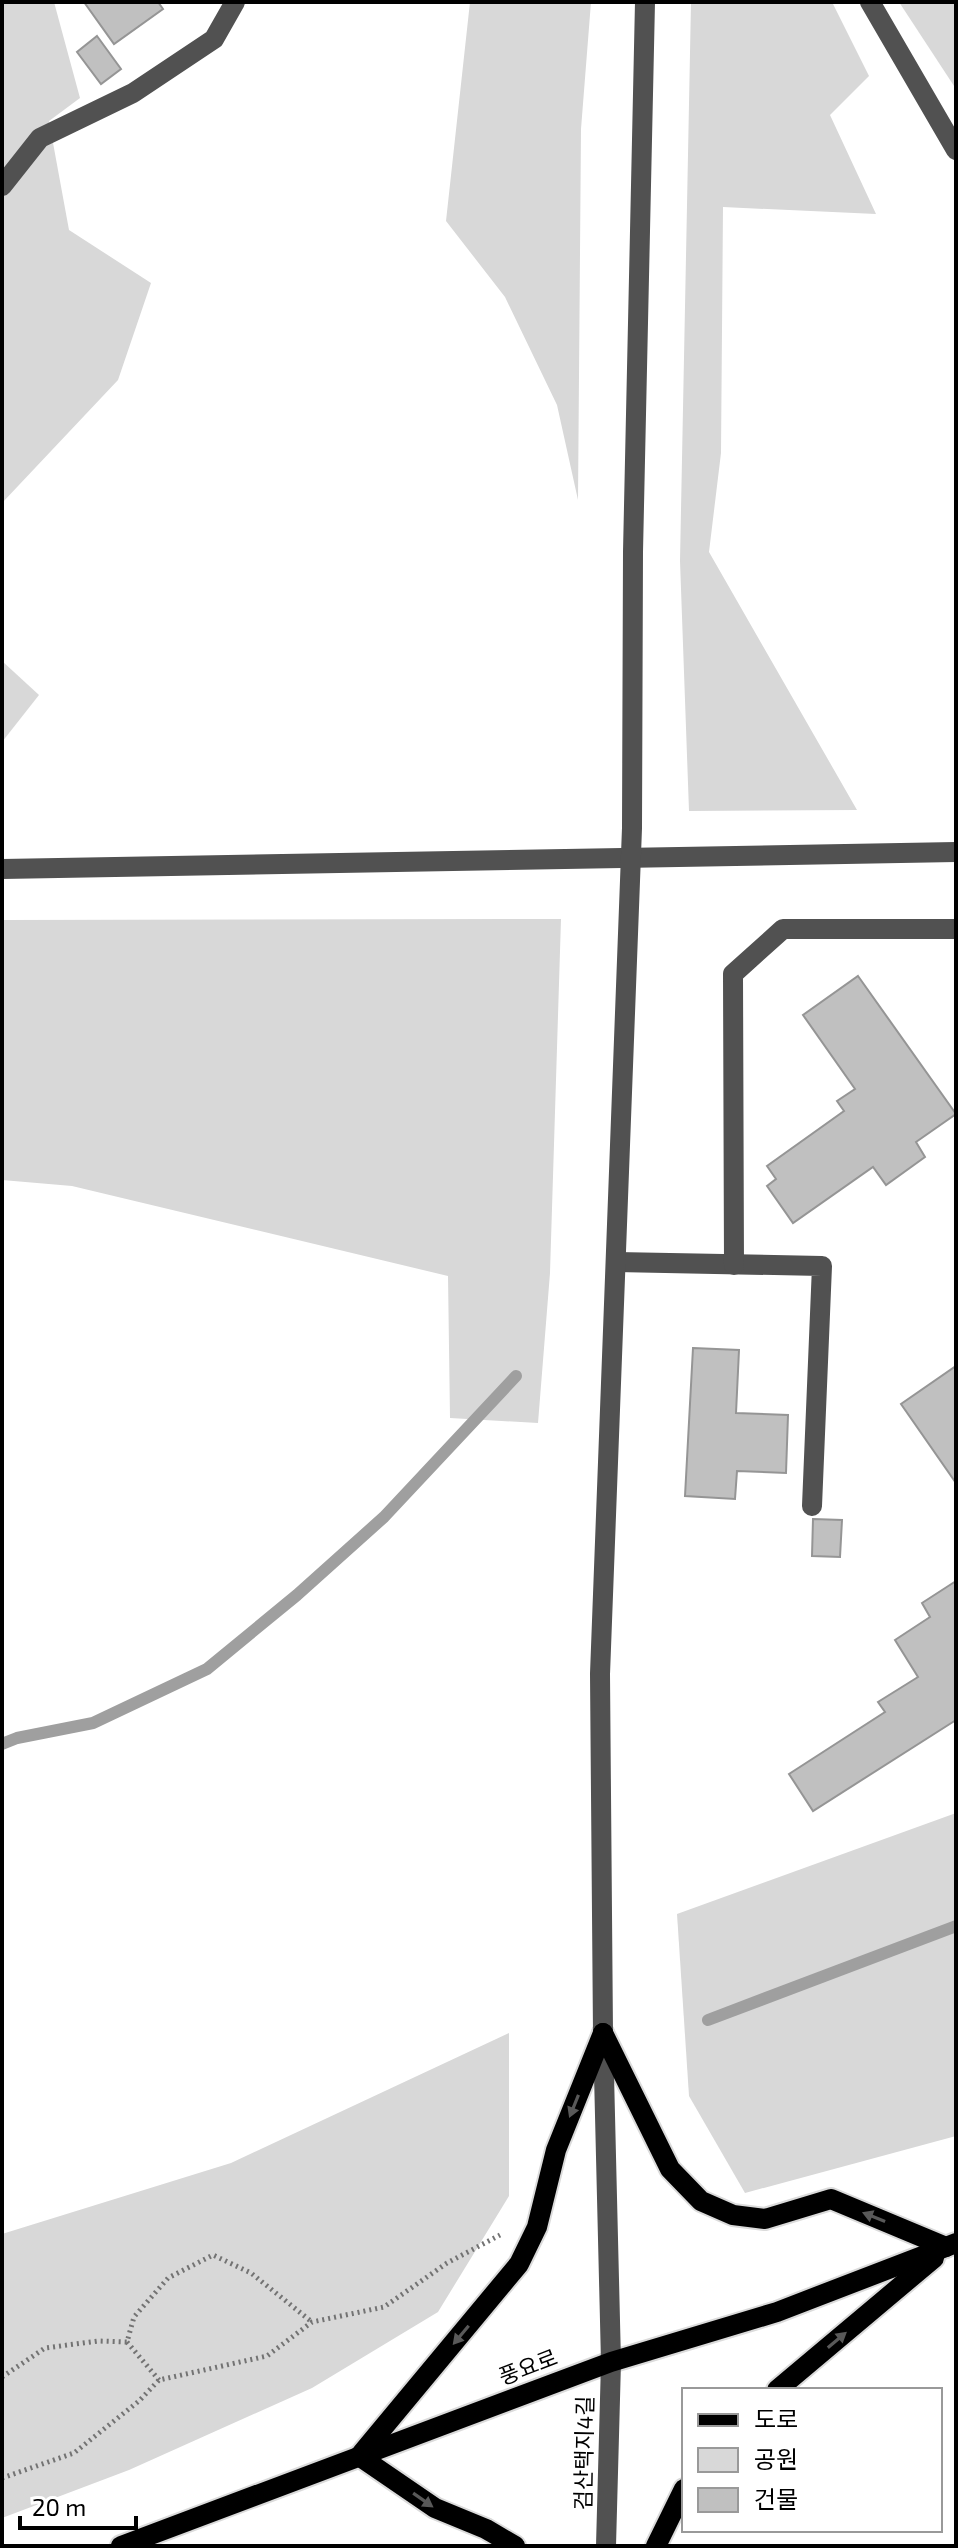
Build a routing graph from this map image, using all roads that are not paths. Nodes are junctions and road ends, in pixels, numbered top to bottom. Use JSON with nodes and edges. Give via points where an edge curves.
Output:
{"nodes":[{"id":1,"x":235,"y":2,"type":"edge"},
{"id":2,"x":645,"y":2,"type":"edge"},
{"id":3,"x":870,"y":2,"type":"edge"},
{"id":4,"x":956,"y":150,"type":"edge"},
{"id":5,"x":2,"y":186,"type":"edge"},
{"id":6,"x":956,"y":852,"type":"edge"},
{"id":7,"x":630,"y":858,"type":"junction"},
{"id":8,"x":2,"y":869,"type":"edge"},
{"id":9,"x":956,"y":929,"type":"edge"},
{"id":10,"x":616,"y":1262,"type":"junction"},
{"id":11,"x":734,"y":1265,"type":"junction"},
{"id":12,"x":812,"y":1506,"type":"dead end"},
{"id":13,"x":603,"y":2033,"type":"junction"},
{"id":14,"x":951,"y":2245,"type":"edge"},
{"id":15,"x":611,"y":2362,"type":"junction"},
{"id":16,"x":779,"y":2388,"type":"edge"},
{"id":17,"x":359,"y":2456,"type":"junction"},
{"id":18,"x":682,"y":2493,"type":"edge"},
{"id":19,"x":121,"y":2546,"type":"edge"},
{"id":20,"x":515,"y":2546,"type":"edge"},
{"id":21,"x":606,"y":2546,"type":"edge"},
{"id":22,"x":656,"y":2546,"type":"edge"}],
"edges":[{"from":1,"to":5,"type":"street","via":[[214,39],[133,93],[40,138]]},
{"from":2,"to":7,"type":"street","name":"검산택지4길"},
{"from":3,"to":4,"type":"street"},
{"from":6,"to":7,"type":"street"},
{"from":7,"to":8,"type":"street"},
{"from":7,"to":10,"type":"street","name":"검산택지4길"},
{"from":9,"to":11,"type":"street","via":[[783,929],[733,974]]},
{"from":10,"to":11,"type":"street"},
{"from":10,"to":13,"type":"street","name":"검산택지4길","via":[[600,1674]]},
{"from":11,"to":12,"type":"street","via":[[822,1266]]},
{"from":14,"to":13,"type":"main road","one_way":true,"via":[[831,2199],[765,2219],[733,2215],[701,2201],[670,2169]]},
{"from":13,"to":15,"type":"street","name":"검산택지4길"},
{"from":13,"to":17,"type":"main road","one_way":true,"via":[[556,2150],[537,2227],[519,2264]]},
{"from":14,"to":15,"type":"main road","name":"풍요로","via":[[777,2312]]},
{"from":16,"to":14,"type":"main road","one_way":true},
{"from":15,"to":17,"type":"main road","name":"풍요로"},
{"from":15,"to":21,"type":"street","name":"검산택지4길"},
{"from":17,"to":19,"type":"main road","name":"풍요로"},
{"from":17,"to":20,"type":"main road","one_way":true,"via":[[435,2508]]},
{"from":18,"to":22,"type":"main road"}]}
